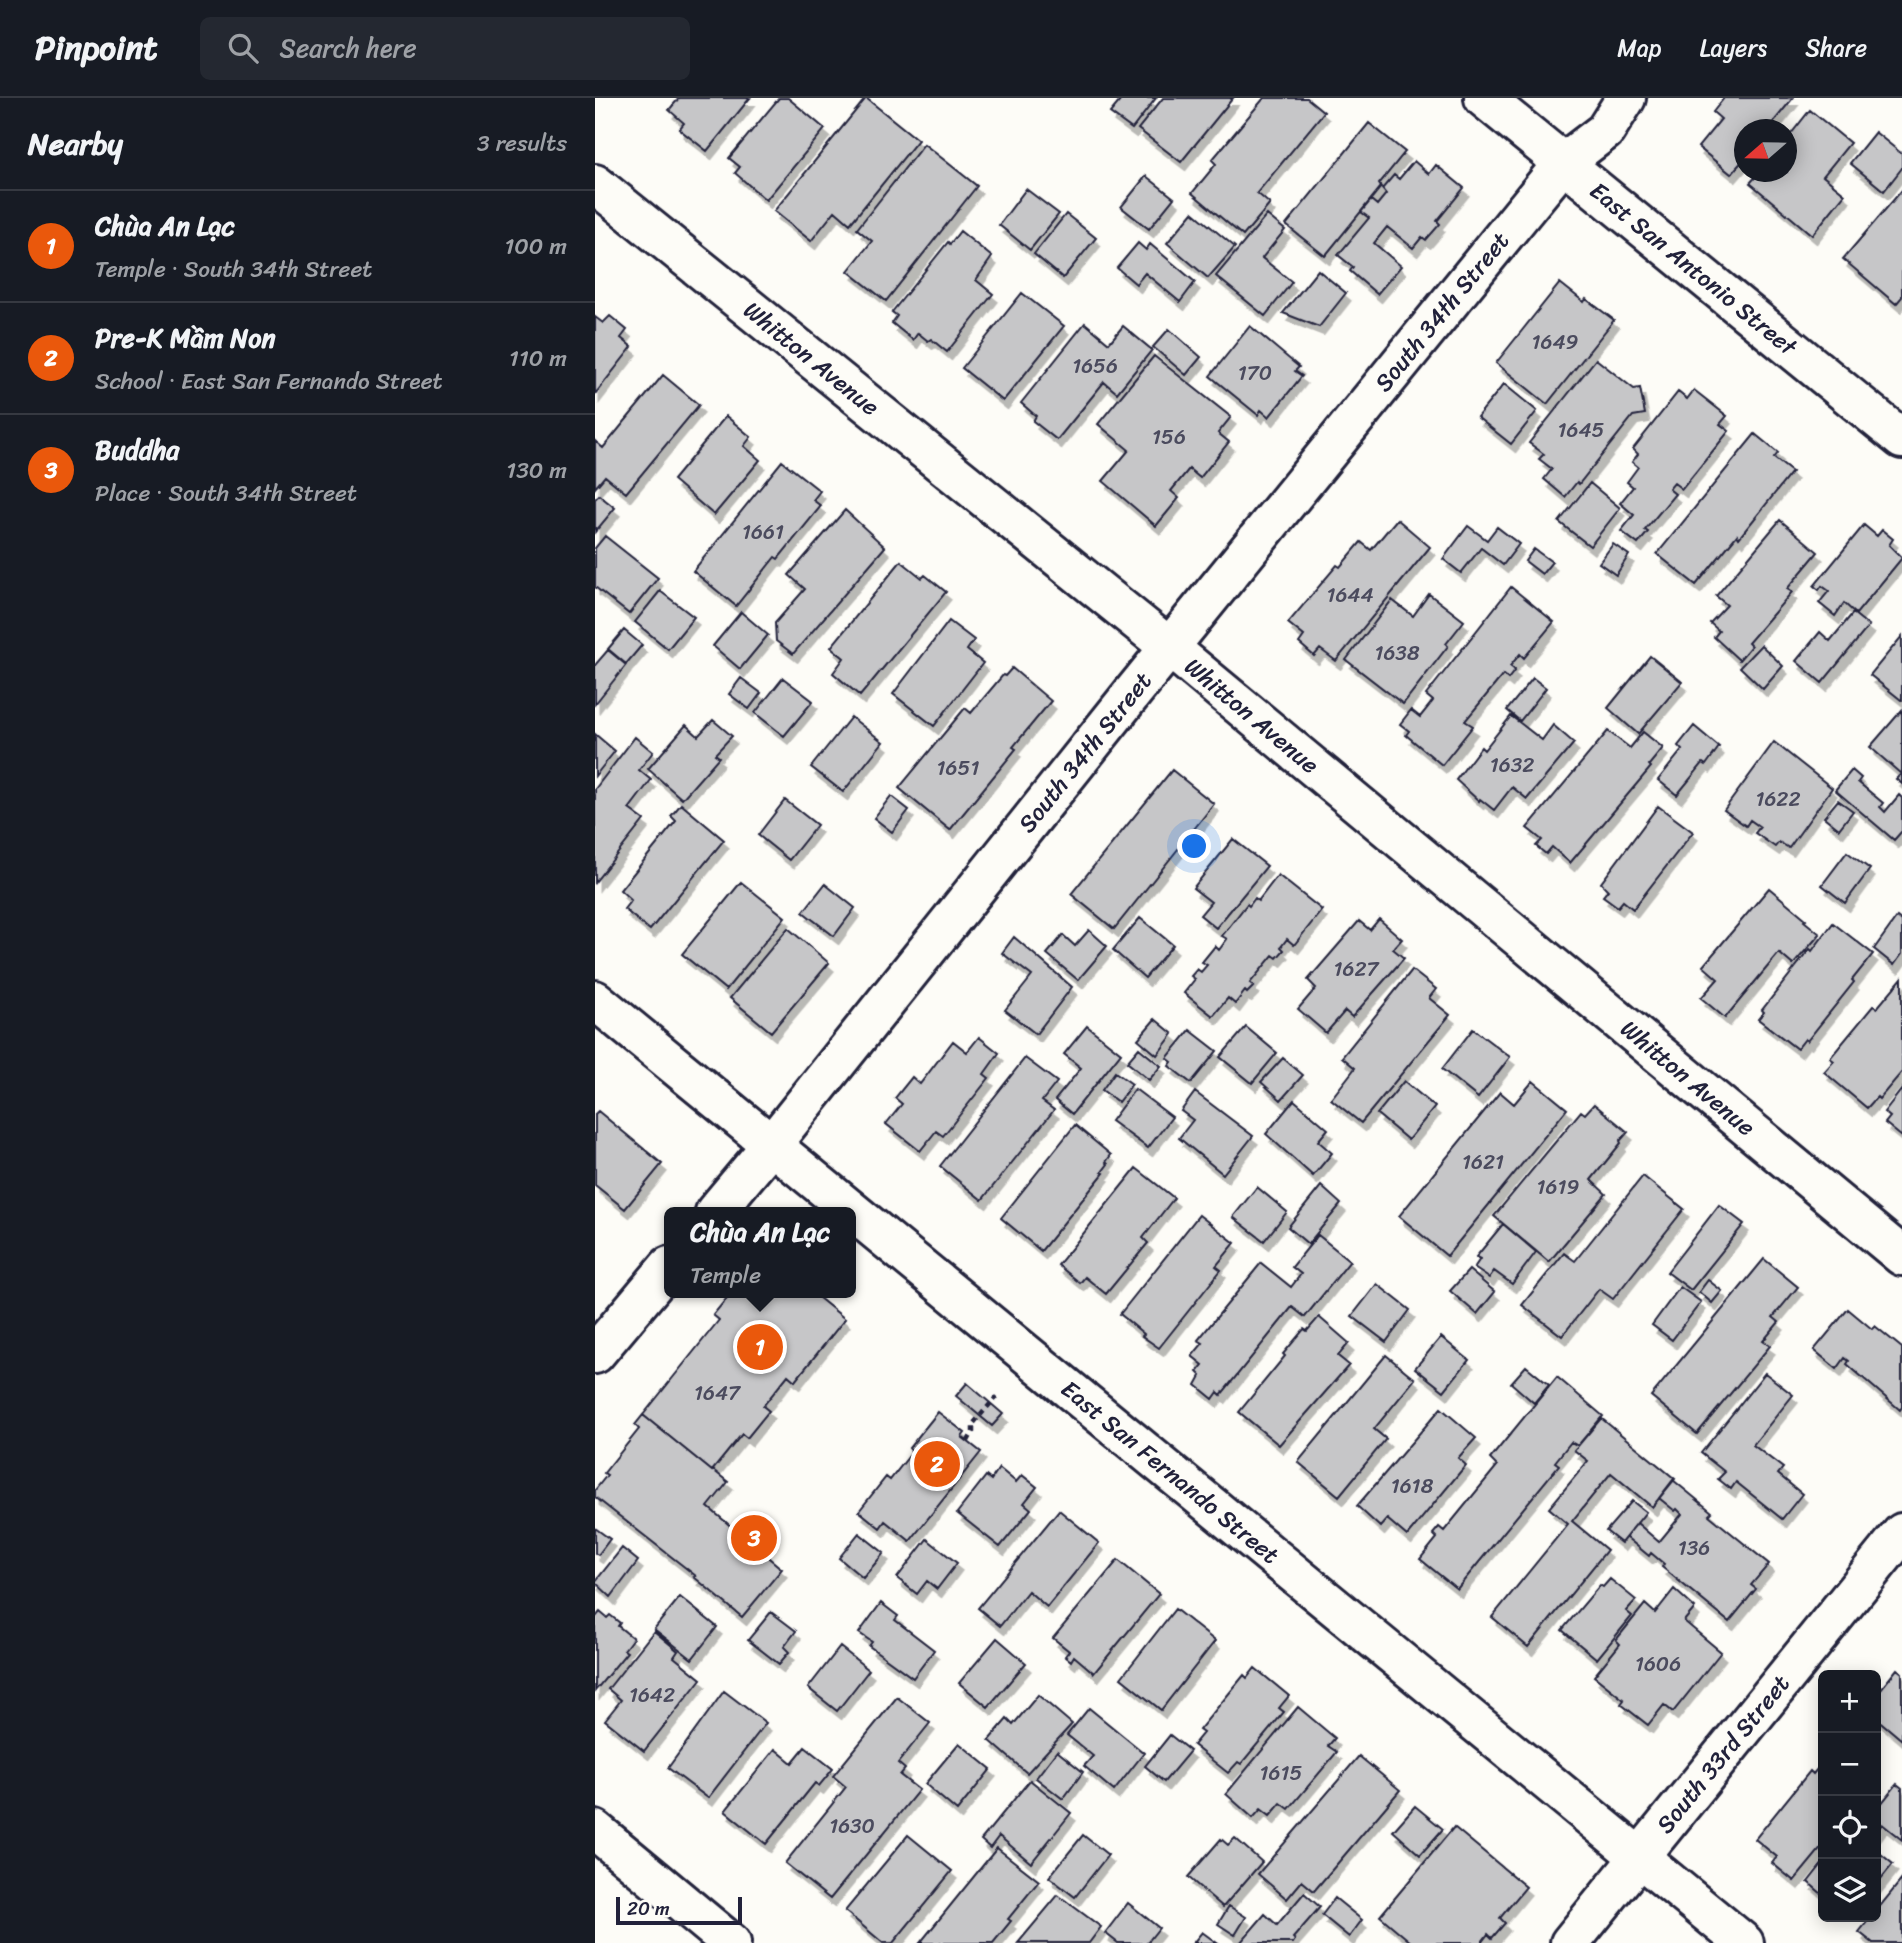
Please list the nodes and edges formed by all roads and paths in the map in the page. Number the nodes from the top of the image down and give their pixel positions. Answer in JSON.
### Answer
{"nodes":[{"id":1,"x":1484,"y":98,"type":"edge"},
{"id":2,"x":1626,"y":98,"type":"edge"},
{"id":3,"x":1563,"y":163,"type":"junction"},
{"id":4,"x":595,"y":184,"type":"edge"},
{"id":5,"x":1902,"y":438,"type":"edge"},
{"id":6,"x":1169,"y":647,"type":"junction"},
{"id":7,"x":595,"y":1000,"type":"edge"},
{"id":8,"x":772,"y":1144,"type":"junction"},
{"id":9,"x":719,"y":1207,"type":"edge"},
{"id":10,"x":848,"y":1207,"type":"edge"},
{"id":11,"x":856,"y":1213,"type":"edge"},
{"id":12,"x":1902,"y":1256,"type":"edge"},
{"id":13,"x":664,"y":1272,"type":"edge"},
{"id":14,"x":595,"y":1354,"type":"edge"},
{"id":15,"x":996,"y":1397,"type":"dead end"},
{"id":16,"x":968,"y":1441,"type":"dead end"},
{"id":17,"x":1902,"y":1533,"type":"edge"},
{"id":18,"x":595,"y":1830,"type":"edge"},
{"id":19,"x":1639,"y":1859,"type":"junction"},
{"id":20,"x":731,"y":1943,"type":"edge"},
{"id":21,"x":1570,"y":1943,"type":"edge"},
{"id":22,"x":1744,"y":1943,"type":"edge"}],
"edges":[{"from":1,"to":3,"type":"street","name":"East San Antonio Street"},
{"from":2,"to":3,"type":"street","name":"South 34th Street"},
{"from":3,"to":5,"type":"street","name":"East San Antonio Street"},
{"from":3,"to":6,"type":"street","name":"South 34th Street"},
{"from":4,"to":6,"type":"street","name":"Whitton Avenue"},
{"from":6,"to":8,"type":"street","name":"South 34th Street"},
{"from":6,"to":12,"type":"street","name":"Whitton Avenue"},
{"from":7,"to":8,"type":"street","name":"East San Fernando Street"},
{"from":8,"to":9,"type":"street","name":"South 34th Street"},
{"from":8,"to":10,"type":"street","name":"East San Fernando Street"},
{"from":11,"to":19,"type":"street","name":"East San Fernando Street"},
{"from":13,"to":14,"type":"street"},
{"from":15,"to":16,"type":"path"},
{"from":17,"to":19,"type":"street","name":"South 33rd Street"},
{"from":18,"to":20,"type":"street"},
{"from":19,"to":21,"type":"street","name":"South 33rd Street"},
{"from":19,"to":22,"type":"street","name":"East San Fernando Street"}]}
